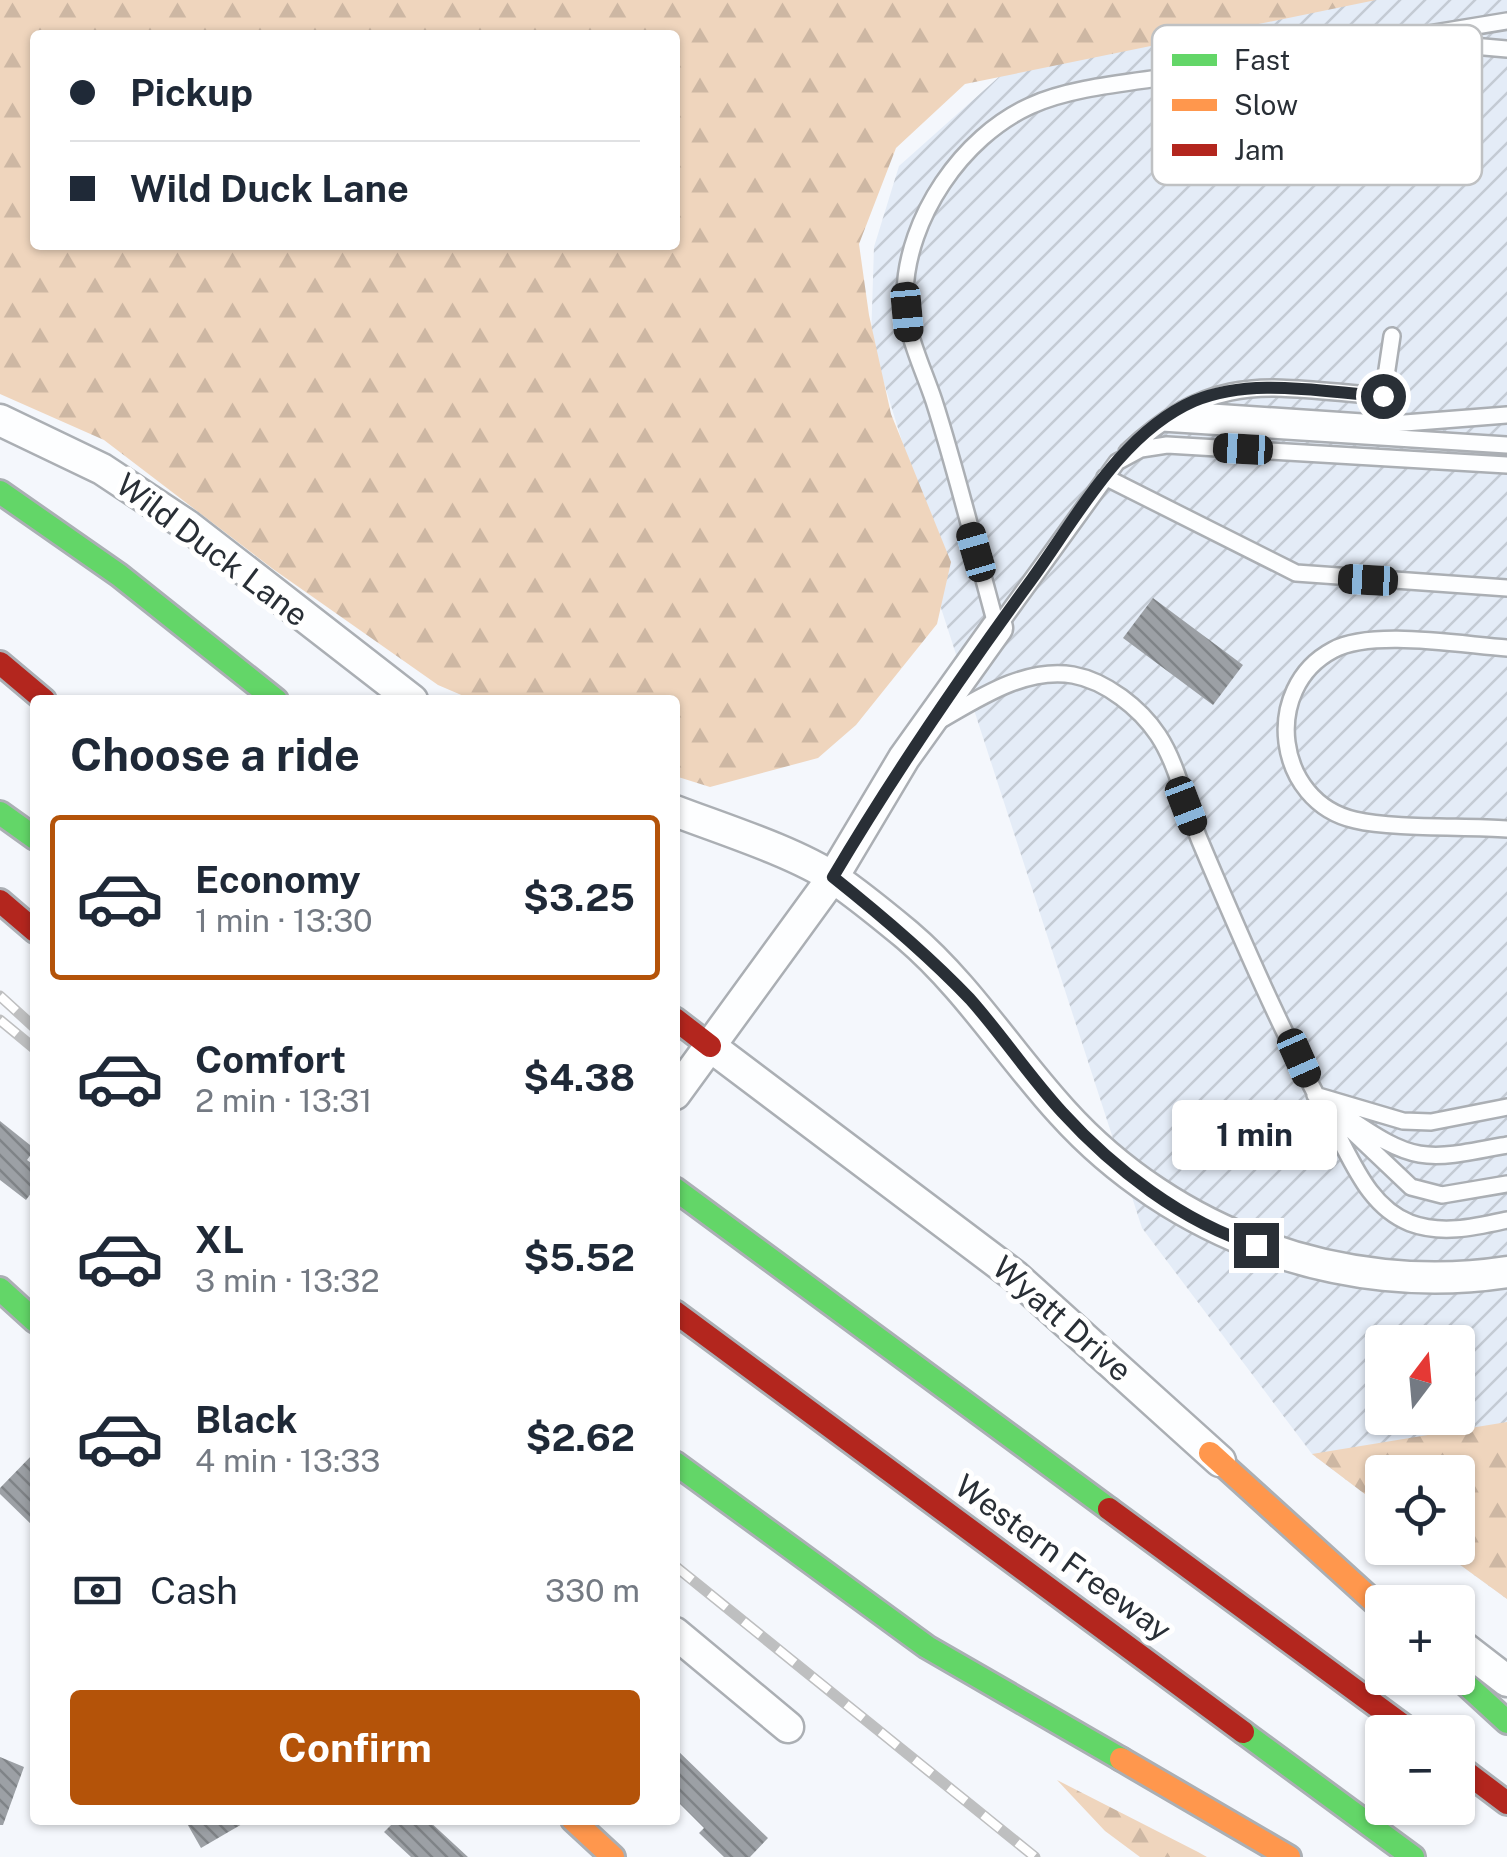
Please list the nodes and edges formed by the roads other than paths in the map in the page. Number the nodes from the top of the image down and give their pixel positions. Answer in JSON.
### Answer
{"nodes":[{"id":1,"x":1507,"y":21,"type":"edge"},
{"id":2,"x":1481,"y":25,"type":"edge"},
{"id":3,"x":1482,"y":47,"type":"edge"},
{"id":4,"x":1507,"y":49,"type":"edge"},
{"id":5,"x":1152,"y":80,"type":"edge"},
{"id":6,"x":1392,"y":336,"type":"dead end"},
{"id":7,"x":1181,"y":410,"type":"junction"},
{"id":8,"x":1507,"y":416,"type":"edge"},
{"id":9,"x":0,"y":420,"type":"edge"},
{"id":10,"x":1444,"y":420,"type":"junction"},
{"id":11,"x":1162,"y":422,"type":"junction"},
{"id":12,"x":1507,"y":424,"type":"edge"},
{"id":13,"x":1507,"y":445,"type":"edge"},
{"id":14,"x":1117,"y":462,"type":"junction"},
{"id":15,"x":1507,"y":465,"type":"edge"},
{"id":16,"x":1105,"y":477,"type":"junction"},
{"id":17,"x":0,"y":492,"type":"edge"},
{"id":18,"x":1507,"y":588,"type":"edge"},
{"id":19,"x":997,"y":628,"type":"junction"},
{"id":20,"x":1507,"y":648,"type":"edge"},
{"id":21,"x":0,"y":663,"type":"edge"},
{"id":22,"x":38,"y":695,"type":"edge"},
{"id":23,"x":270,"y":695,"type":"edge"},
{"id":24,"x":406,"y":695,"type":"edge"},
{"id":25,"x":923,"y":731,"type":"junction"},
{"id":26,"x":0,"y":812,"type":"edge"},
{"id":27,"x":680,"y":813,"type":"edge"},
{"id":28,"x":1507,"y":829,"type":"edge"},
{"id":29,"x":30,"y":834,"type":"edge"},
{"id":30,"x":833,"y":877,"type":"junction"},
{"id":31,"x":0,"y":901,"type":"edge"},
{"id":32,"x":30,"y":927,"type":"edge"},
{"id":33,"x":680,"y":1023,"type":"edge"},
{"id":34,"x":710,"y":1046,"type":"junction"},
{"id":35,"x":680,"y":1087,"type":"edge"},
{"id":36,"x":1315,"y":1095,"type":"junction"},
{"id":37,"x":1507,"y":1107,"type":"edge"},
{"id":38,"x":1507,"y":1145,"type":"edge"},
{"id":39,"x":1507,"y":1184,"type":"edge"},
{"id":40,"x":680,"y":1192,"type":"edge"},
{"id":41,"x":1507,"y":1220,"type":"edge"},
{"id":42,"x":1507,"y":1272,"type":"edge"},
{"id":43,"x":0,"y":1289,"type":"edge"},
{"id":44,"x":30,"y":1316,"type":"edge"},
{"id":45,"x":680,"y":1316,"type":"edge"},
{"id":46,"x":1210,"y":1453,"type":"junction"},
{"id":47,"x":680,"y":1467,"type":"edge"},
{"id":48,"x":1383,"y":1585,"type":"edge"},
{"id":49,"x":1365,"y":1594,"type":"edge"},
{"id":50,"x":680,"y":1636,"type":"edge"},
{"id":51,"x":1475,"y":1656,"type":"edge"},
{"id":52,"x":1507,"y":1681,"type":"edge"},
{"id":53,"x":1475,"y":1693,"type":"edge"},
{"id":54,"x":1389,"y":1715,"type":"edge"},
{"id":55,"x":1507,"y":1722,"type":"edge"},
{"id":56,"x":788,"y":1727,"type":"dead end"},
{"id":57,"x":1475,"y":1779,"type":"edge"},
{"id":58,"x":1507,"y":1803,"type":"edge"},
{"id":59,"x":578,"y":1825,"type":"edge"},
{"id":60,"x":613,"y":1857,"type":"edge"},
{"id":61,"x":1289,"y":1857,"type":"edge"},
{"id":62,"x":1414,"y":1857,"type":"edge"}],
"edges":[{"from":1,"to":2,"type":"lane"},
{"from":3,"to":4,"type":"lane"},
{"from":5,"to":19,"type":"lane"},
{"from":6,"to":7,"type":"lane"},
{"from":7,"to":10,"type":"lane"},
{"from":7,"to":11,"type":"lane"},
{"from":8,"to":10,"type":"lane"},
{"from":9,"to":24,"type":"street","name":"Wild Duck Lane"},
{"from":10,"to":12,"type":"lane"},
{"from":11,"to":13,"type":"lane"},
{"from":11,"to":14,"type":"lane"},
{"from":14,"to":15,"type":"lane"},
{"from":14,"to":16,"type":"lane"},
{"from":16,"to":18,"type":"lane"},
{"from":16,"to":19,"type":"lane"},
{"from":17,"to":23,"type":"main road"},
{"from":19,"to":25,"type":"street"},
{"from":20,"to":28,"type":"lane"},
{"from":21,"to":22,"type":"main road"},
{"from":25,"to":30,"type":"street"},
{"from":25,"to":36,"type":"lane"},
{"from":26,"to":29,"type":"main road"},
{"from":27,"to":30,"type":"street"},
{"from":30,"to":34,"type":"street"},
{"from":30,"to":42,"type":"street"},
{"from":31,"to":32,"type":"main road"},
{"from":33,"to":34,"type":"main road"},
{"from":34,"to":35,"type":"street"},
{"from":34,"to":46,"type":"street","name":"Wyatt Drive"},
{"from":36,"to":37,"type":"lane"},
{"from":36,"to":38,"type":"lane"},
{"from":36,"to":39,"type":"lane"},
{"from":36,"to":41,"type":"lane"},
{"from":40,"to":54,"type":"main road","name":"Western Freeway"},
{"from":43,"to":44,"type":"main road"},
{"from":45,"to":62,"type":"main road","name":"Western Freeway"},
{"from":46,"to":48,"type":"street","name":"Wyatt Drive"},
{"from":46,"to":49,"type":"main road"},
{"from":47,"to":61,"type":"main road"},
{"from":50,"to":56,"type":"street"},
{"from":51,"to":52,"type":"street"},
{"from":53,"to":55,"type":"main road"},
{"from":57,"to":58,"type":"main road"},
{"from":59,"to":60,"type":"main road"}]}
